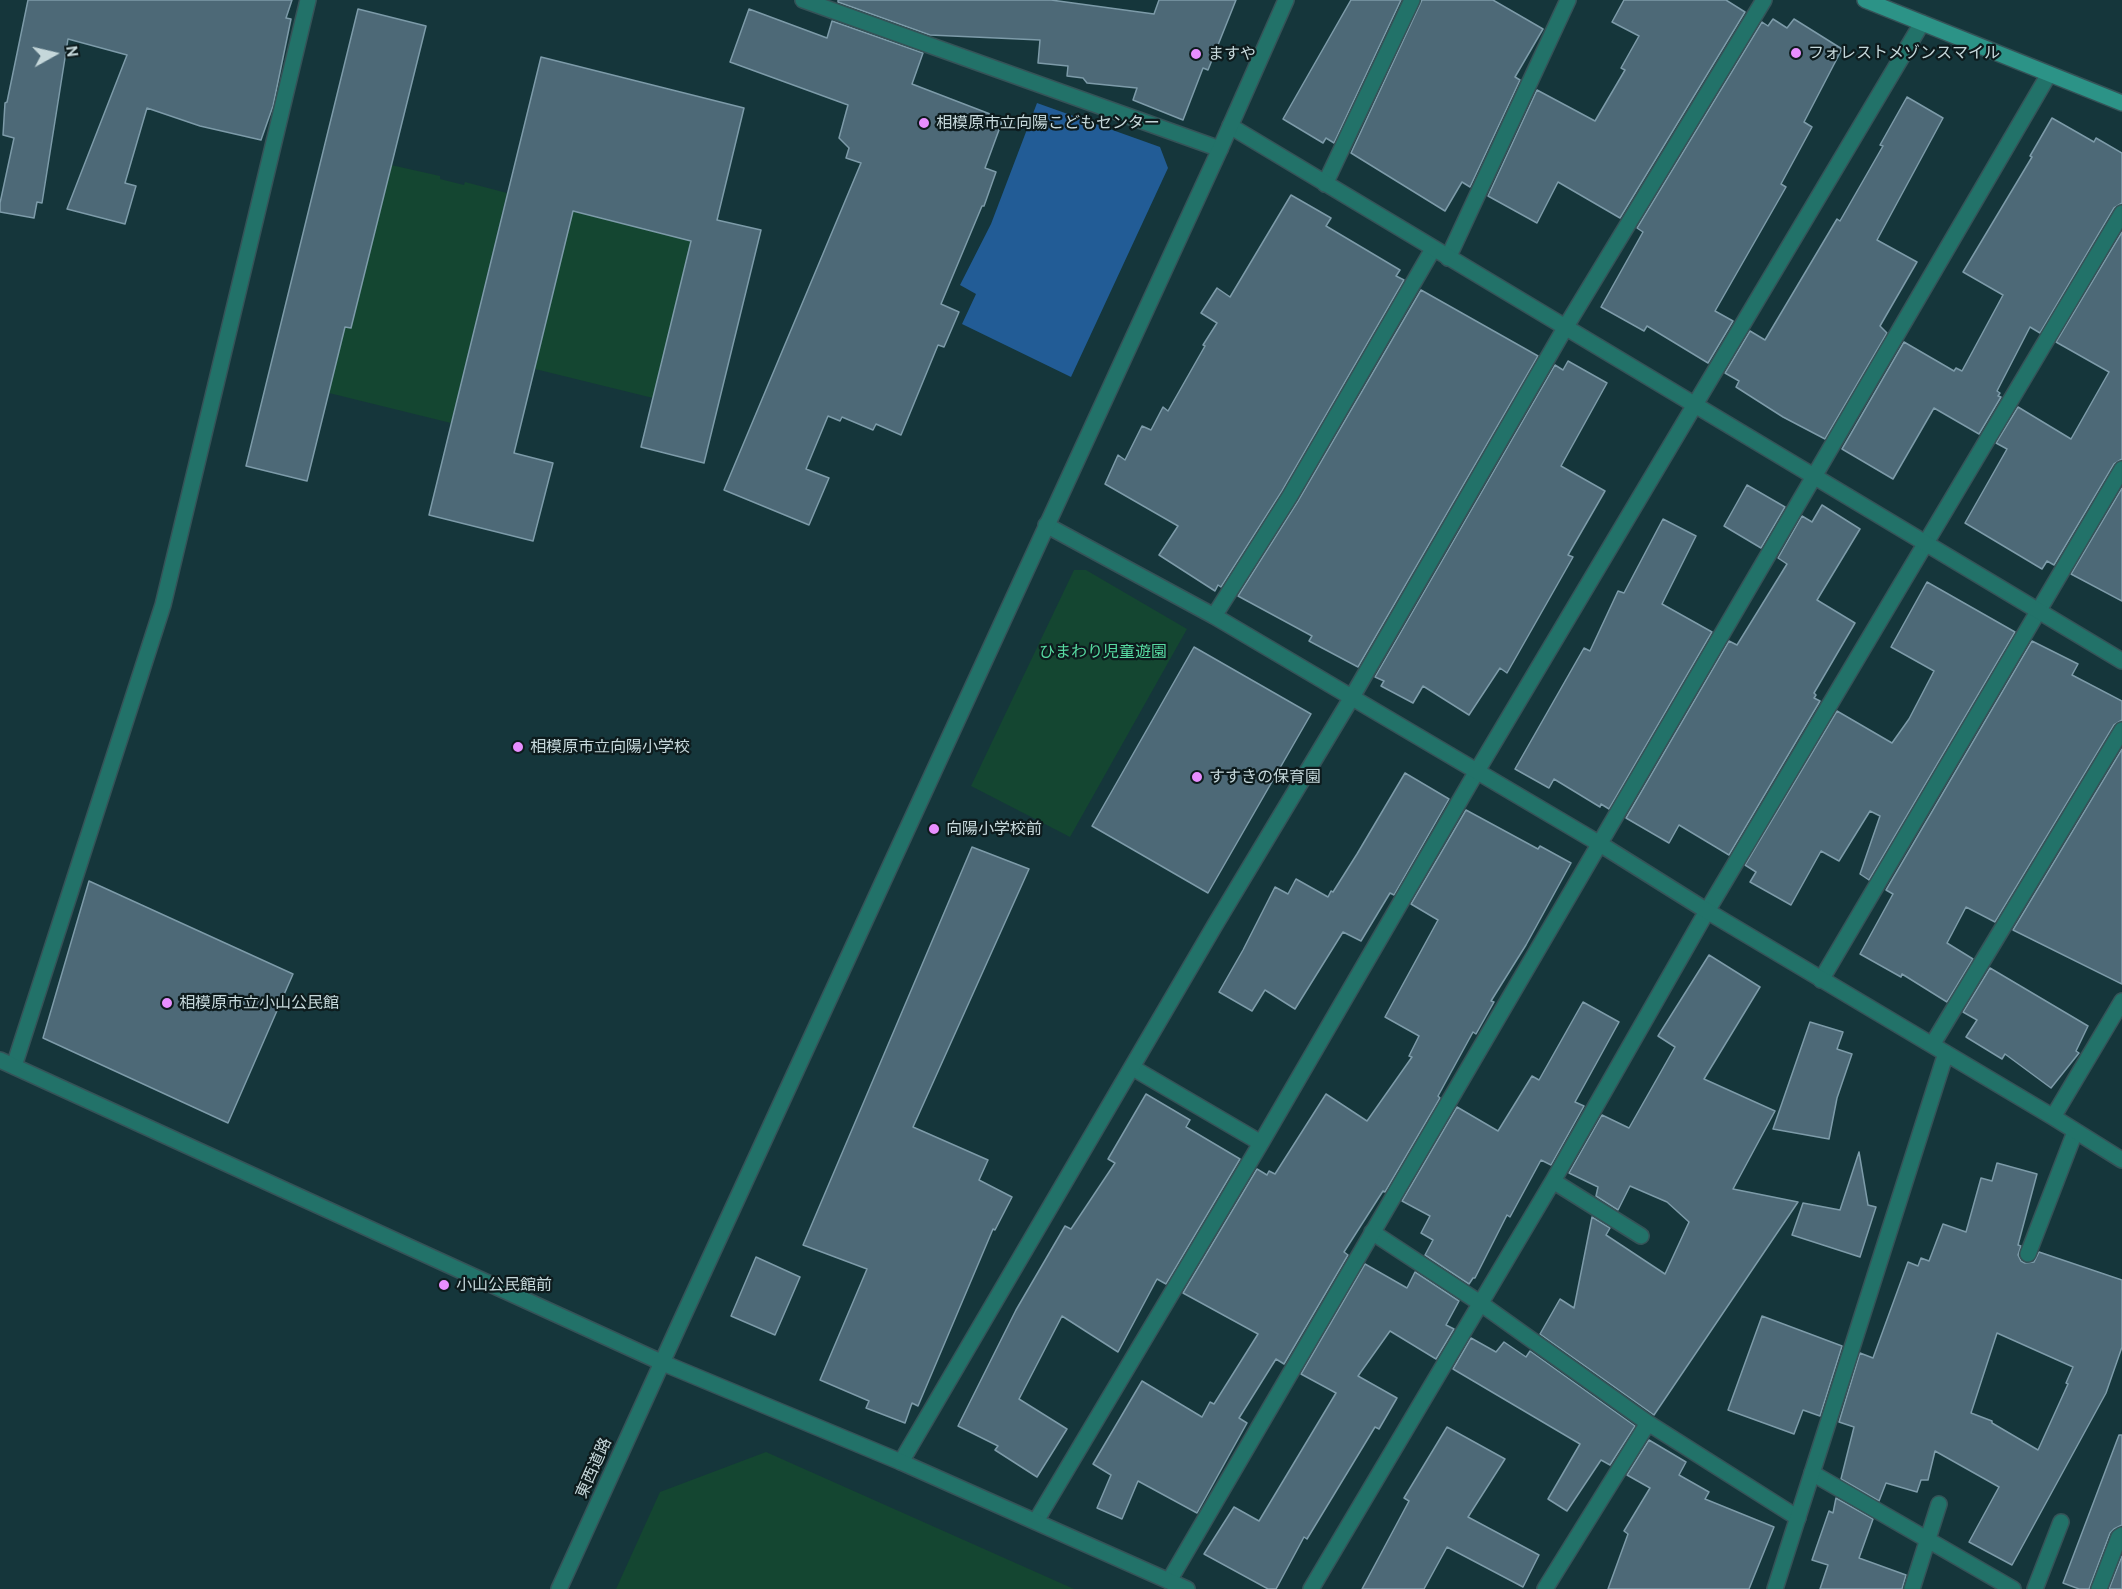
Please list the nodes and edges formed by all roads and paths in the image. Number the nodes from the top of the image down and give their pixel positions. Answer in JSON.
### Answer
{"nodes":[{"id":1,"x":308,"y":0,"type":"edge"},
{"id":2,"x":803,"y":0,"type":"edge"},
{"id":3,"x":1286,"y":0,"type":"edge"},
{"id":4,"x":1412,"y":0,"type":"edge"},
{"id":5,"x":1568,"y":0,"type":"edge"},
{"id":6,"x":1764,"y":0,"type":"edge"},
{"id":7,"x":1865,"y":0,"type":"edge"},
{"id":8,"x":1922,"y":23,"type":"junction"},
{"id":9,"x":2049,"y":74,"type":"junction"},
{"id":10,"x":2122,"y":103,"type":"edge"},
{"id":11,"x":1230,"y":126,"type":"junction"},
{"id":12,"x":1220,"y":149,"type":"junction"},
{"id":13,"x":1325,"y":184,"type":"junction"},
{"id":14,"x":2122,"y":213,"type":"edge"},
{"id":15,"x":1433,"y":249,"type":"junction"},
{"id":16,"x":1449,"y":258,"type":"junction"},
{"id":17,"x":1565,"y":327,"type":"junction"},
{"id":18,"x":1694,"y":405,"type":"junction"},
{"id":19,"x":2122,"y":469,"type":"edge"},
{"id":20,"x":1814,"y":477,"type":"junction"},
{"id":21,"x":1047,"y":525,"type":"junction"},
{"id":22,"x":1926,"y":544,"type":"junction"},
{"id":23,"x":2039,"y":610,"type":"junction"},
{"id":24,"x":1214,"y":615,"type":"junction"},
{"id":25,"x":2122,"y":660,"type":"edge"},
{"id":26,"x":1352,"y":697,"type":"junction"},
{"id":27,"x":2122,"y":730,"type":"edge"},
{"id":28,"x":1477,"y":771,"type":"junction"},
{"id":29,"x":1600,"y":844,"type":"junction"},
{"id":30,"x":1707,"y":911,"type":"junction"},
{"id":31,"x":1821,"y":980,"type":"junction"},
{"id":32,"x":2122,"y":1001,"type":"edge"},
{"id":33,"x":1932,"y":1045,"type":"junction"},
{"id":34,"x":1946,"y":1053,"type":"junction"},
{"id":35,"x":7,"y":1063,"type":"edge"},
{"id":36,"x":1132,"y":1068,"type":"junction"},
{"id":37,"x":2053,"y":1117,"type":"junction"},
{"id":38,"x":2075,"y":1132,"type":"junction"},
{"id":39,"x":1261,"y":1143,"type":"junction"},
{"id":40,"x":2122,"y":1160,"type":"edge"},
{"id":41,"x":1553,"y":1181,"type":"junction"},
{"id":42,"x":1372,"y":1232,"type":"junction"},
{"id":43,"x":1641,"y":1236,"type":"dead end"},
{"id":44,"x":2028,"y":1254,"type":"dead end"},
{"id":45,"x":1480,"y":1303,"type":"junction"},
{"id":46,"x":663,"y":1363,"type":"junction"},
{"id":47,"x":1647,"y":1423,"type":"junction"},
{"id":48,"x":901,"y":1462,"type":"junction"},
{"id":49,"x":1812,"y":1473,"type":"junction"},
{"id":50,"x":1939,"y":1504,"type":"dead end"},
{"id":51,"x":1798,"y":1518,"type":"junction"},
{"id":52,"x":1036,"y":1521,"type":"junction"},
{"id":53,"x":2061,"y":1522,"type":"dead end"},
{"id":54,"x":2122,"y":1535,"type":"edge"},
{"id":55,"x":1928,"y":1540,"type":"junction"},
{"id":56,"x":1169,"y":1581,"type":"junction"},
{"id":57,"x":559,"y":1589,"type":"edge"},
{"id":58,"x":1187,"y":1589,"type":"edge"},
{"id":59,"x":1311,"y":1589,"type":"edge"},
{"id":60,"x":1545,"y":1589,"type":"edge"},
{"id":61,"x":1775,"y":1589,"type":"edge"},
{"id":62,"x":1912,"y":1589,"type":"edge"},
{"id":63,"x":2013,"y":1589,"type":"edge"},
{"id":64,"x":2035,"y":1589,"type":"edge"},
{"id":65,"x":2099,"y":1589,"type":"edge"}],
"edges":[{"from":1,"to":35,"type":"street"},
{"from":2,"to":12,"type":"street"},
{"from":3,"to":11,"type":"street","name":"東西道路"},
{"from":4,"to":13,"type":"street"},
{"from":5,"to":16,"type":"street"},
{"from":6,"to":17,"type":"street"},
{"from":7,"to":8,"type":"main road"},
{"from":8,"to":9,"type":"main road"},
{"from":8,"to":18,"type":"street"},
{"from":9,"to":10,"type":"main road"},
{"from":9,"to":20,"type":"street"},
{"from":11,"to":12,"type":"street","name":"東西道路"},
{"from":11,"to":13,"type":"street"},
{"from":12,"to":21,"type":"street","name":"東西道路"},
{"from":13,"to":15,"type":"street"},
{"from":14,"to":22,"type":"street"},
{"from":15,"to":16,"type":"street"},
{"from":15,"to":24,"type":"street"},
{"from":16,"to":17,"type":"street"},
{"from":17,"to":18,"type":"street"},
{"from":17,"to":26,"type":"street"},
{"from":18,"to":20,"type":"street"},
{"from":18,"to":28,"type":"street"},
{"from":19,"to":23,"type":"street"},
{"from":20,"to":22,"type":"street"},
{"from":20,"to":29,"type":"street"},
{"from":21,"to":24,"type":"street"},
{"from":21,"to":46,"type":"street","name":"東西道路"},
{"from":22,"to":23,"type":"street"},
{"from":22,"to":30,"type":"street"},
{"from":23,"to":25,"type":"street"},
{"from":23,"to":31,"type":"street"},
{"from":24,"to":26,"type":"street"},
{"from":26,"to":28,"type":"street"},
{"from":26,"to":36,"type":"street"},
{"from":27,"to":33,"type":"street"},
{"from":28,"to":29,"type":"street"},
{"from":28,"to":39,"type":"street"},
{"from":29,"to":30,"type":"street"},
{"from":29,"to":42,"type":"street"},
{"from":30,"to":31,"type":"street"},
{"from":30,"to":41,"type":"street"},
{"from":31,"to":33,"type":"street"},
{"from":32,"to":37,"type":"street"},
{"from":33,"to":34,"type":"street"},
{"from":34,"to":37,"type":"street"},
{"from":34,"to":49,"type":"street"},
{"from":35,"to":46,"type":"street"},
{"from":36,"to":39,"type":"street"},
{"from":36,"to":48,"type":"street"},
{"from":37,"to":38,"type":"street"},
{"from":38,"to":40,"type":"street"},
{"from":38,"to":44,"type":"street"},
{"from":39,"to":52,"type":"street"},
{"from":41,"to":43,"type":"street"},
{"from":41,"to":45,"type":"street"},
{"from":42,"to":45,"type":"street"},
{"from":42,"to":56,"type":"street"},
{"from":45,"to":47,"type":"street"},
{"from":45,"to":59,"type":"street"},
{"from":46,"to":48,"type":"street"},
{"from":46,"to":57,"type":"street","name":"東西道路"},
{"from":47,"to":51,"type":"street"},
{"from":47,"to":60,"type":"street"},
{"from":48,"to":52,"type":"street"},
{"from":49,"to":51,"type":"street"},
{"from":49,"to":55,"type":"street"},
{"from":50,"to":55,"type":"street"},
{"from":51,"to":61,"type":"street"},
{"from":52,"to":56,"type":"street"},
{"from":53,"to":64,"type":"street"},
{"from":54,"to":65,"type":"street"},
{"from":55,"to":62,"type":"street"},
{"from":55,"to":63,"type":"street"},
{"from":56,"to":58,"type":"street"}]}
